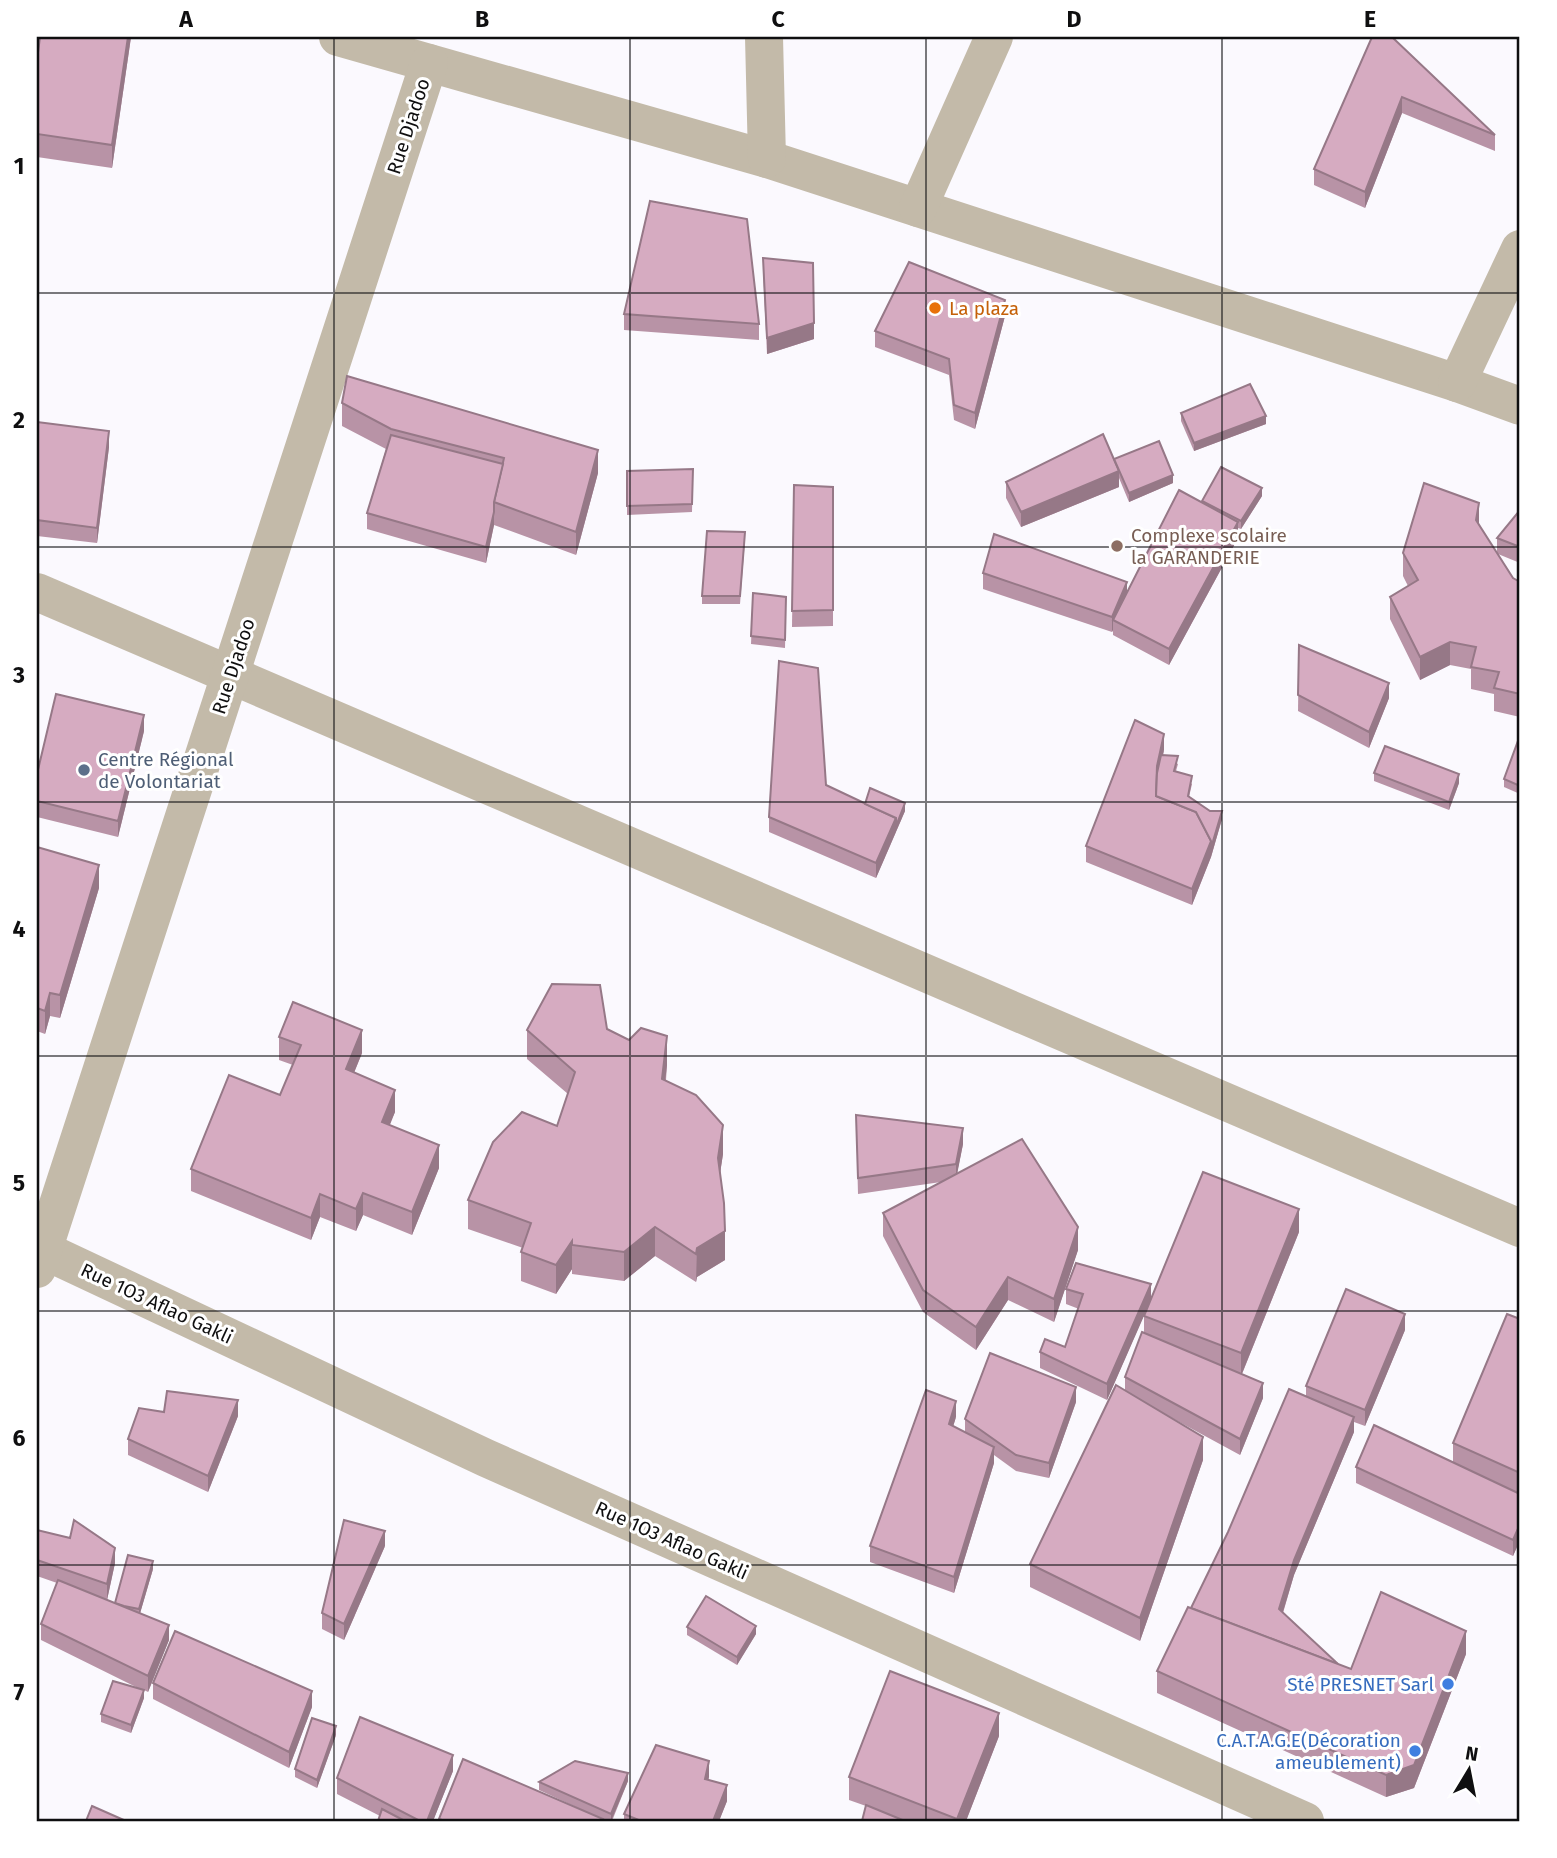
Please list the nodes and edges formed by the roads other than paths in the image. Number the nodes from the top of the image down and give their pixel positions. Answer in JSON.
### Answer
{"nodes":[{"id":1,"x":338,"y":37,"type":"edge"},
{"id":2,"x":764,"y":37,"type":"edge"},
{"id":3,"x":994,"y":37,"type":"edge"},
{"id":4,"x":429,"y":63,"type":"junction"},
{"id":5,"x":767,"y":159,"type":"junction"},
{"id":6,"x":918,"y":208,"type":"junction"},
{"id":7,"x":1520,"y":249,"type":"edge"},
{"id":8,"x":1457,"y":383,"type":"junction"},
{"id":9,"x":1520,"y":406,"type":"edge"},
{"id":10,"x":37,"y":592,"type":"edge"},
{"id":11,"x":230,"y":675,"type":"junction"},
{"id":12,"x":1520,"y":1228,"type":"edge"},
{"id":13,"x":40,"y":1259,"type":"edge"},
{"id":14,"x":1305,"y":1821,"type":"edge"}],
"edges":[{"from":1,"to":4,"type":"street"},
{"from":2,"to":5,"type":"street"},
{"from":3,"to":6,"type":"street"},
{"from":4,"to":5,"type":"street"},
{"from":4,"to":11,"type":"street","name":"Rue Djadoo"},
{"from":5,"to":6,"type":"street"},
{"from":6,"to":8,"type":"street"},
{"from":7,"to":8,"type":"street"},
{"from":8,"to":9,"type":"street"},
{"from":10,"to":11,"type":"street"},
{"from":11,"to":12,"type":"street"},
{"from":11,"to":13,"type":"street","name":"Rue Djadoo"},
{"from":13,"to":14,"type":"street","name":"Rue 1O3 Aflao Gakli"}]}
